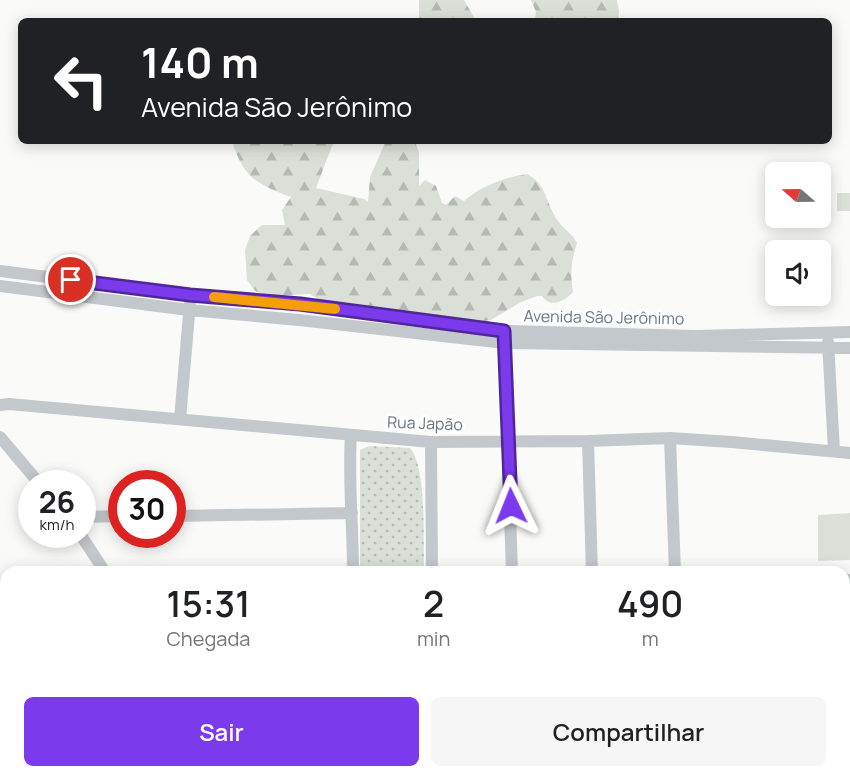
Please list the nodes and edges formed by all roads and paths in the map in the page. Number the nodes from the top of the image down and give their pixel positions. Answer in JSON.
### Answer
{"nodes":[{"id":1,"x":0,"y":271,"type":"edge"},
{"id":2,"x":0,"y":286,"type":"edge"},
{"id":3,"x":190,"y":295,"type":"junction"},
{"id":4,"x":321,"y":307,"type":"junction"},
{"id":5,"x":189,"y":310,"type":"junction"},
{"id":6,"x":320,"y":322,"type":"junction"},
{"id":7,"x":850,"y":332,"type":"edge"},
{"id":8,"x":828,"y":333,"type":"junction"},
{"id":9,"x":505,"y":337,"type":"junction"},
{"id":10,"x":828,"y":348,"type":"junction"},
{"id":11,"x":850,"y":348,"type":"edge"},
{"id":12,"x":0,"y":405,"type":"edge"},
{"id":13,"x":180,"y":419,"type":"junction"},
{"id":14,"x":351,"y":435,"type":"junction"},
{"id":15,"x":0,"y":437,"type":"edge"},
{"id":16,"x":670,"y":438,"type":"junction"},
{"id":17,"x":509,"y":441,"type":"junction"},
{"id":18,"x":588,"y":441,"type":"junction"},
{"id":19,"x":431,"y":442,"type":"junction"},
{"id":20,"x":834,"y":451,"type":"junction"},
{"id":21,"x":850,"y":453,"type":"edge"},
{"id":22,"x":28,"y":470,"type":"edge"},
{"id":23,"x":352,"y":513,"type":"junction"},
{"id":24,"x":186,"y":516,"type":"edge"},
{"id":25,"x":89,"y":548,"type":"edge"},
{"id":26,"x":101,"y":566,"type":"edge"},
{"id":27,"x":353,"y":566,"type":"edge"},
{"id":28,"x":432,"y":566,"type":"edge"},
{"id":29,"x":512,"y":566,"type":"edge"},
{"id":30,"x":592,"y":566,"type":"edge"},
{"id":31,"x":675,"y":566,"type":"edge"}],
"edges":[{"from":1,"to":3,"type":"street","name":"Avenida São Jerônimo"},
{"from":2,"to":5,"type":"street","name":"Avenida São Jerônimo"},
{"from":3,"to":4,"type":"street","name":"Avenida São Jerônimo"},
{"from":3,"to":5,"type":"street"},
{"from":4,"to":6,"type":"street"},
{"from":4,"to":9,"type":"street","name":"Avenida São Jerônimo"},
{"from":5,"to":6,"type":"street","name":"Avenida São Jerônimo"},
{"from":5,"to":13,"type":"street"},
{"from":6,"to":9,"type":"street","name":"Avenida São Jerônimo"},
{"from":7,"to":8,"type":"street","name":"Avenida São Jerônimo"},
{"from":8,"to":9,"type":"street","name":"Avenida São Jerônimo"},
{"from":8,"to":10,"type":"street"},
{"from":9,"to":10,"type":"street","name":"Avenida São Jerônimo"},
{"from":9,"to":17,"type":"street"},
{"from":10,"to":11,"type":"street","name":"Avenida São Jerônimo"},
{"from":10,"to":20,"type":"street"},
{"from":12,"to":13,"type":"street","name":"Rua Japão"},
{"from":13,"to":14,"type":"street","name":"Rua Japão"},
{"from":14,"to":19,"type":"street","name":"Rua Japão"},
{"from":14,"to":23,"type":"street"},
{"from":15,"to":22,"type":"street"},
{"from":16,"to":18,"type":"street","name":"Rua Japão"},
{"from":16,"to":20,"type":"street","name":"Rua Japão"},
{"from":16,"to":31,"type":"street"},
{"from":17,"to":18,"type":"street","name":"Rua Japão"},
{"from":17,"to":19,"type":"street","name":"Rua Japão"},
{"from":17,"to":29,"type":"street"},
{"from":18,"to":30,"type":"street"},
{"from":19,"to":28,"type":"street"},
{"from":20,"to":21,"type":"street","name":"Rua Japão"},
{"from":23,"to":24,"type":"street"},
{"from":23,"to":27,"type":"street"},
{"from":25,"to":26,"type":"street"}]}
